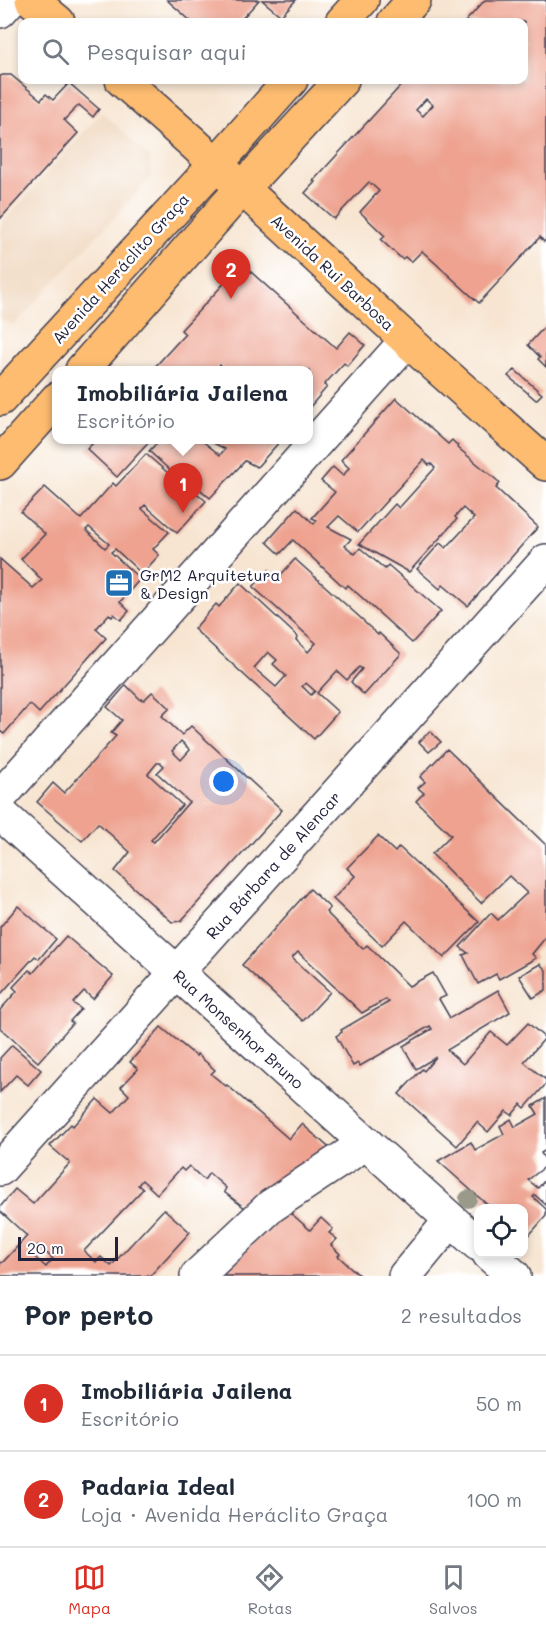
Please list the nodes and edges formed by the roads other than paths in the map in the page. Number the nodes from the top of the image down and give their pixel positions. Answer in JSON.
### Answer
{"nodes":[{"id":1,"x":10,"y":0,"type":"edge"},
{"id":2,"x":32,"y":0,"type":"edge"},
{"id":3,"x":362,"y":0,"type":"edge"},
{"id":4,"x":414,"y":0,"type":"edge"},
{"id":5,"x":0,"y":11,"type":"edge"},
{"id":6,"x":53,"y":18,"type":"edge"},
{"id":7,"x":346,"y":18,"type":"edge"},
{"id":8,"x":398,"y":18,"type":"edge"},
{"id":9,"x":126,"y":84,"type":"edge"},
{"id":10,"x":287,"y":84,"type":"edge"},
{"id":11,"x":338,"y":84,"type":"edge"},
{"id":12,"x":216,"y":164,"type":"junction"},
{"id":13,"x":243,"y":189,"type":"junction"},
{"id":14,"x":407,"y":340,"type":"junction"},
{"id":15,"x":86,"y":366,"type":"edge"},
{"id":16,"x":0,"y":399,"type":"edge"},
{"id":17,"x":52,"y":405,"type":"edge"},
{"id":18,"x":0,"y":463,"type":"edge"},
{"id":19,"x":546,"y":464,"type":"edge"},
{"id":20,"x":546,"y":561,"type":"edge"},
{"id":21,"x":0,"y":797,"type":"edge"},
{"id":22,"x":0,"y":813,"type":"edge"},
{"id":23,"x":177,"y":973,"type":"junction"},
{"id":24,"x":366,"y":1143,"type":"junction"},
{"id":25,"x":0,"y":1169,"type":"edge"},
{"id":26,"x":452,"y":1220,"type":"junction"},
{"id":27,"x":474,"y":1240,"type":"edge"},
{"id":28,"x":494,"y":1258,"type":"edge"},
{"id":29,"x":197,"y":1276,"type":"edge"},
{"id":30,"x":405,"y":1276,"type":"edge"},
{"id":31,"x":514,"y":1276,"type":"edge"}],
"edges":[{"from":1,"to":5,"type":"street"},
{"from":2,"to":6,"type":"main road"},
{"from":3,"to":7,"type":"main road"},
{"from":4,"to":8,"type":"main road"},
{"from":9,"to":12,"type":"main road","name":"Avenida Rui Barbosa"},
{"from":10,"to":12,"type":"main road","name":"Avenida Heráclito Graça"},
{"from":11,"to":13,"type":"main road"},
{"from":12,"to":13,"type":"main road","name":"Avenida Rui Barbosa"},
{"from":12,"to":16,"type":"main road","name":"Avenida Heráclito Graça"},
{"from":13,"to":14,"type":"main road","name":"Avenida Rui Barbosa"},
{"from":13,"to":15,"type":"main road"},
{"from":14,"to":19,"type":"main road","name":"Avenida Rui Barbosa"},
{"from":14,"to":21,"type":"street"},
{"from":17,"to":18,"type":"main road"},
{"from":20,"to":23,"type":"street","name":"Rua Bárbara de Alencar"},
{"from":22,"to":23,"type":"street","name":"Rua Monsenhor Bruno"},
{"from":23,"to":24,"type":"street","name":"Rua Monsenhor Bruno"},
{"from":23,"to":25,"type":"street","name":"Rua Bárbara de Alencar"},
{"from":24,"to":26,"type":"street","name":"Rua Monsenhor Bruno"},
{"from":24,"to":29,"type":"street"},
{"from":26,"to":27,"type":"street","name":"Rua Monsenhor Bruno"},
{"from":26,"to":30,"type":"street"},
{"from":28,"to":31,"type":"street"}]}
